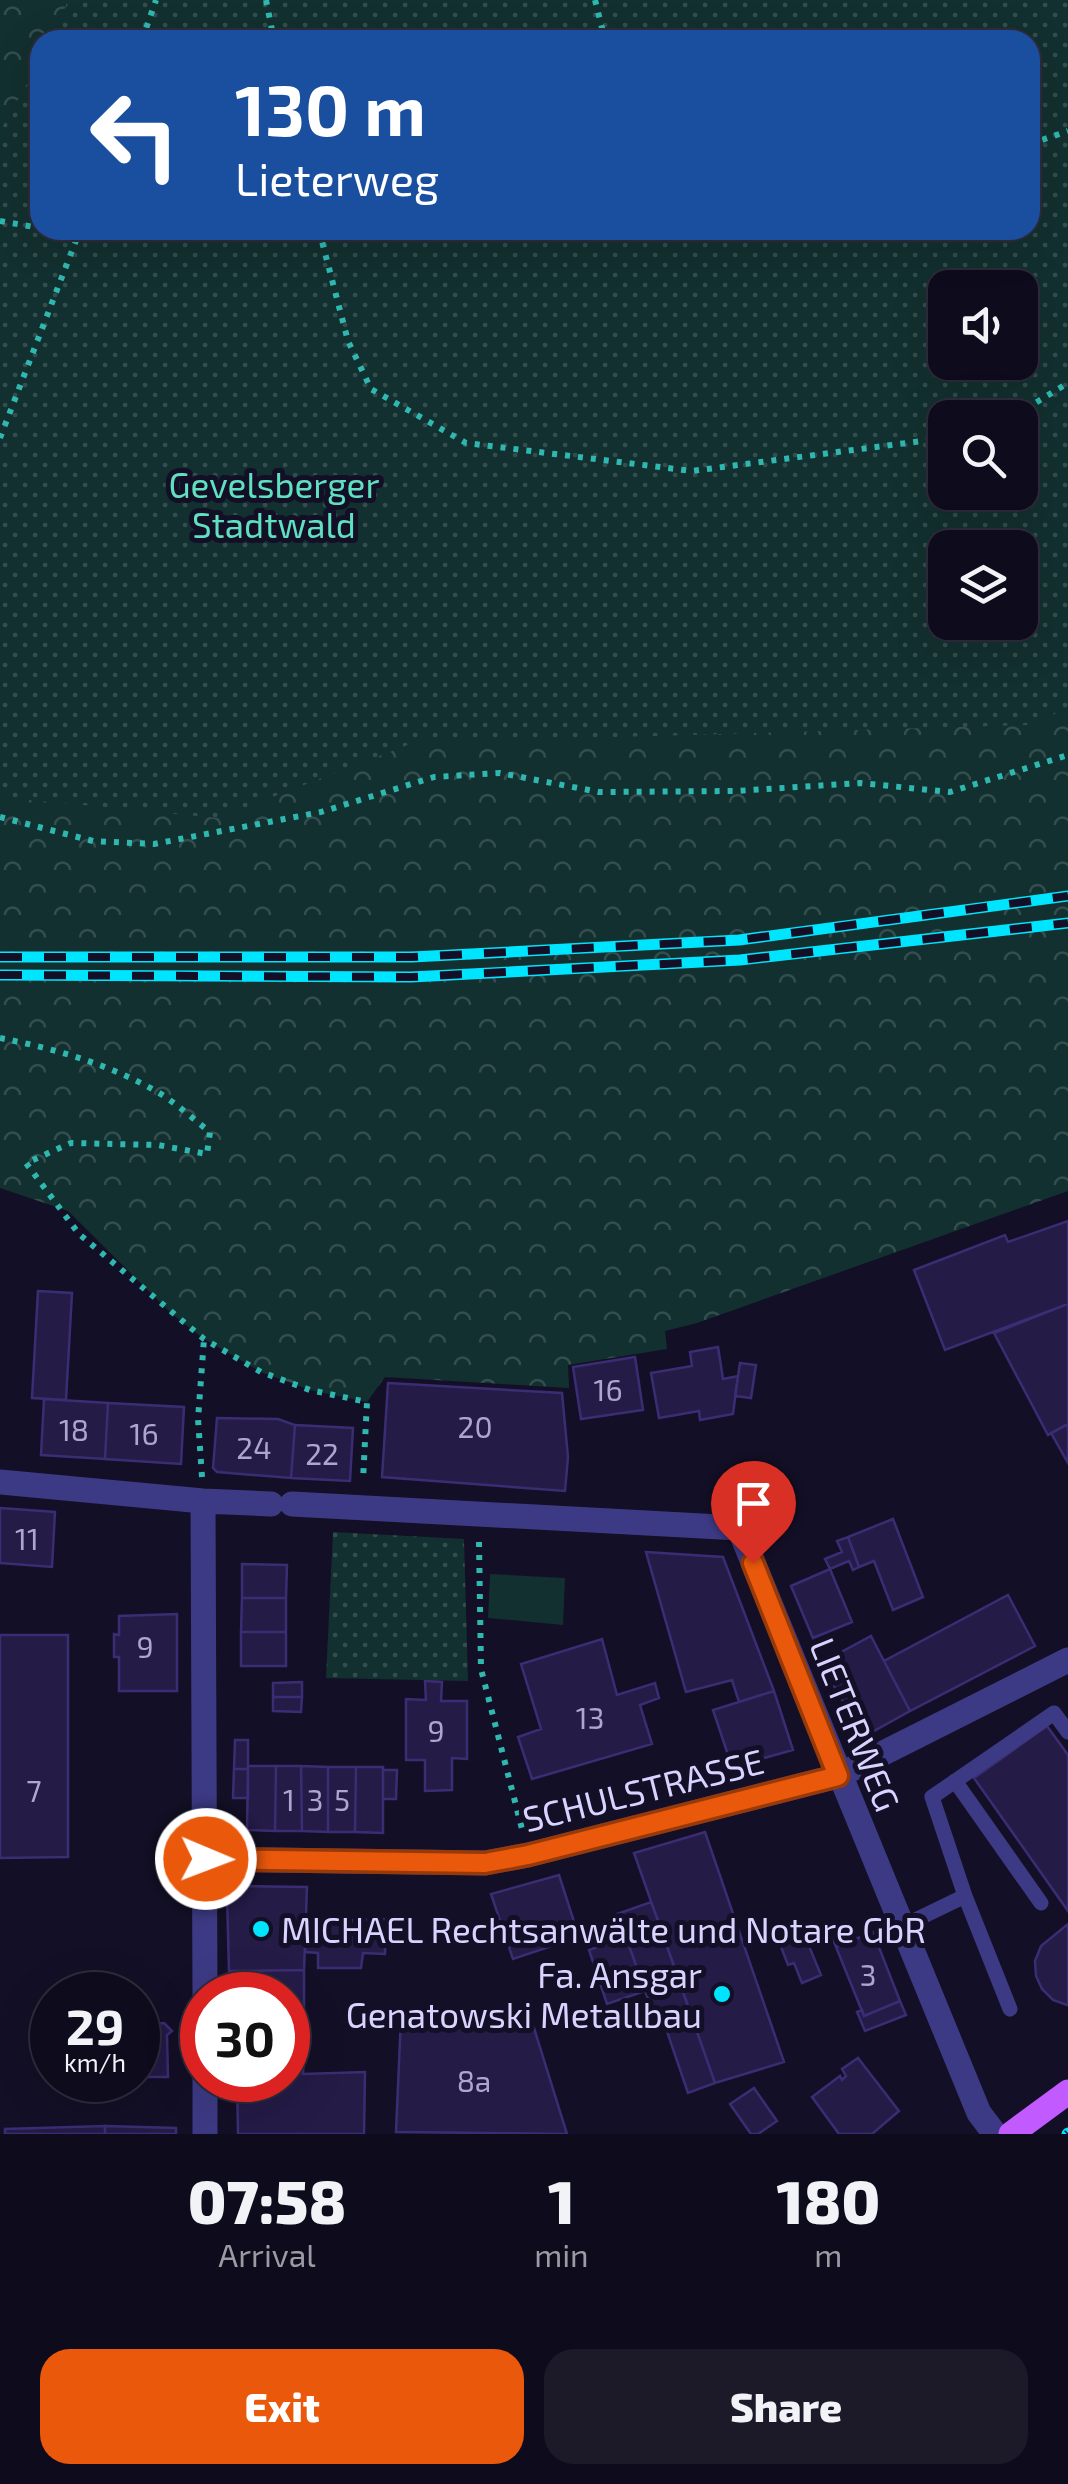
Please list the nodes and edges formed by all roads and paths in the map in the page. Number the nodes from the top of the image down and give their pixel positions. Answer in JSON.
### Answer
{"nodes":[{"id":1,"x":156,"y":0,"type":"edge"},
{"id":2,"x":266,"y":0,"type":"edge"},
{"id":3,"x":595,"y":0,"type":"edge"},
{"id":4,"x":146,"y":30,"type":"edge"},
{"id":5,"x":272,"y":30,"type":"edge"},
{"id":6,"x":602,"y":30,"type":"edge"},
{"id":7,"x":1068,"y":131,"type":"edge"},
{"id":8,"x":1040,"y":141,"type":"edge"},
{"id":9,"x":0,"y":221,"type":"edge"},
{"id":10,"x":30,"y":226,"type":"edge"},
{"id":11,"x":76,"y":240,"type":"edge"},
{"id":12,"x":322,"y":240,"type":"edge"},
{"id":13,"x":1068,"y":383,"type":"edge"},
{"id":14,"x":1038,"y":401,"type":"edge"},
{"id":15,"x":0,"y":438,"type":"edge"},
{"id":16,"x":928,"y":440,"type":"edge"},
{"id":17,"x":1068,"y":755,"type":"edge"},
{"id":18,"x":0,"y":817,"type":"edge"},
{"id":19,"x":0,"y":1038,"type":"edge"},
{"id":20,"x":204,"y":1339,"type":"junction"},
{"id":21,"x":0,"y":1482,"type":"edge"},
{"id":22,"x":204,"y":1502,"type":"junction"},
{"id":23,"x":362,"y":1506,"type":"junction"},
{"id":24,"x":479,"y":1513,"type":"junction"},
{"id":25,"x":1068,"y":1660,"type":"edge"},
{"id":26,"x":1068,"y":1732,"type":"edge"},
{"id":27,"x":838,"y":1776,"type":"junction"},
{"id":28,"x":956,"y":1782,"type":"junction"},
{"id":29,"x":528,"y":1855,"type":"junction"},
{"id":30,"x":206,"y":1859,"type":"junction"},
{"id":31,"x":965,"y":1896,"type":"junction"},
{"id":32,"x":1041,"y":1903,"type":"dead end"},
{"id":33,"x":901,"y":1927,"type":"junction"},
{"id":34,"x":205,"y":1972,"type":"edge"},
{"id":35,"x":1010,"y":2009,"type":"dead end"},
{"id":36,"x":1068,"y":2092,"type":"edge"},
{"id":37,"x":205,"y":2102,"type":"edge"},
{"id":38,"x":205,"y":2134,"type":"edge"},
{"id":39,"x":995,"y":2134,"type":"edge"},
{"id":40,"x":1011,"y":2134,"type":"edge"}],
"edges":[{"from":1,"to":4,"type":"path"},
{"from":2,"to":5,"type":"path"},
{"from":3,"to":6,"type":"path"},
{"from":7,"to":8,"type":"path"},
{"from":9,"to":10,"type":"path"},
{"from":11,"to":15,"type":"path"},
{"from":12,"to":16,"type":"path"},
{"from":13,"to":14,"type":"path"},
{"from":17,"to":18,"type":"path"},
{"from":19,"to":20,"type":"path"},
{"from":20,"to":22,"type":"path"},
{"from":20,"to":23,"type":"path"},
{"from":21,"to":22,"type":"street","name":"LIETERWEG"},
{"from":22,"to":23,"type":"street","name":"LIETERWEG"},
{"from":22,"to":30,"type":"street"},
{"from":23,"to":24,"type":"street","name":"LIETERWEG"},
{"from":24,"to":27,"type":"street","name":"LIETERWEG"},
{"from":24,"to":29,"type":"path"},
{"from":25,"to":27,"type":"street","name":"SCHULSTRASSE"},
{"from":26,"to":28,"type":"lane"},
{"from":27,"to":29,"type":"street","name":"SCHULSTRASSE"},
{"from":27,"to":33,"type":"street","name":"LIETERWEG"},
{"from":28,"to":31,"type":"lane"},
{"from":28,"to":32,"type":"lane"},
{"from":29,"to":30,"type":"street","name":"SCHULSTRASSE"},
{"from":30,"to":34,"type":"street"},
{"from":31,"to":33,"type":"lane"},
{"from":31,"to":35,"type":"lane"},
{"from":33,"to":39,"type":"street","name":"LIETERWEG"},
{"from":36,"to":40,"type":"main road"},
{"from":37,"to":38,"type":"street"}]}
